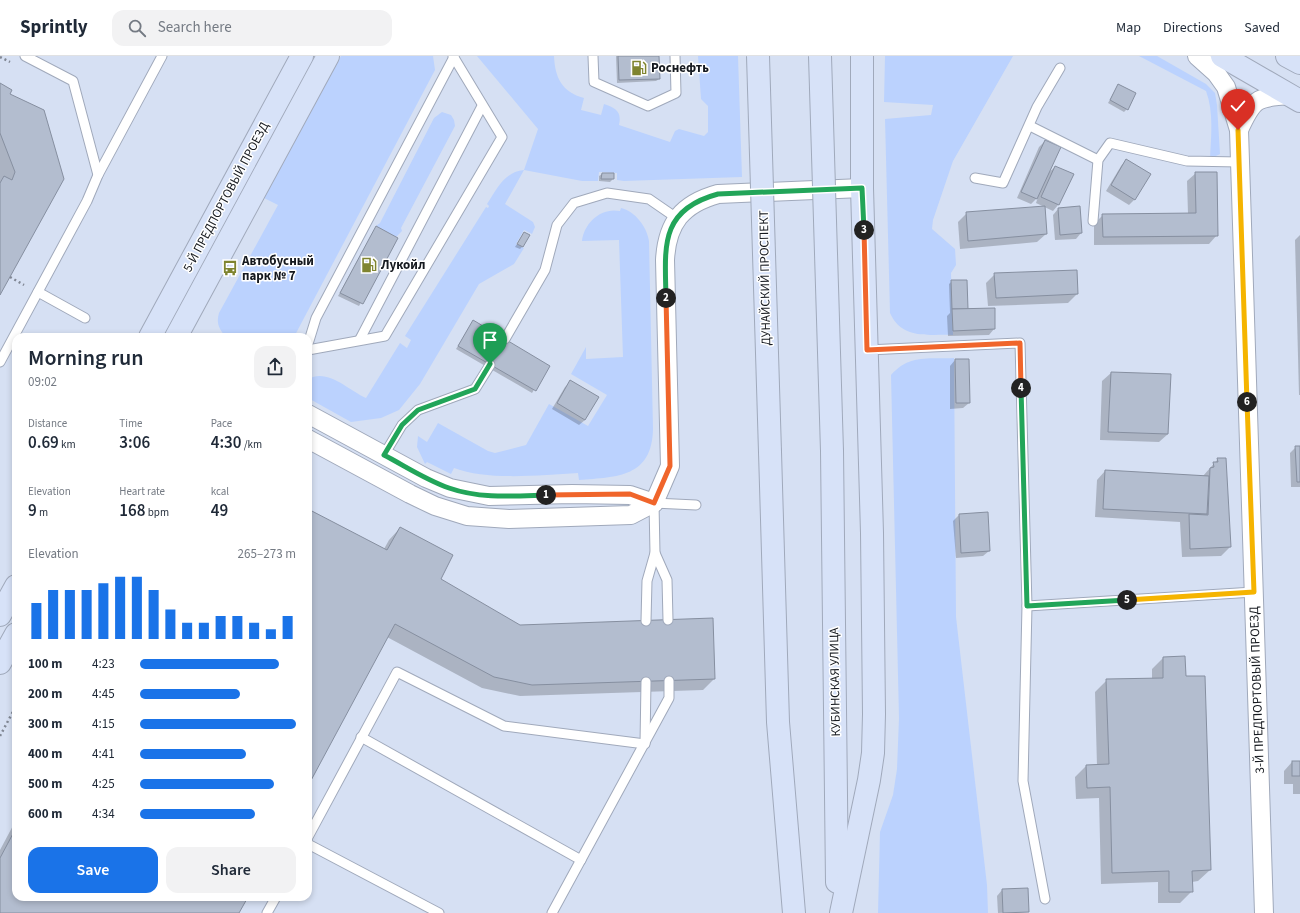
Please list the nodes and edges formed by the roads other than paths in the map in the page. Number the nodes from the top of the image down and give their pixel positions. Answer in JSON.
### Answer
{"nodes":[{"id":1,"x":25,"y":56,"type":"edge"},
{"id":2,"x":162,"y":56,"type":"edge"},
{"id":3,"x":302,"y":56,"type":"edge"},
{"id":4,"x":328,"y":56,"type":"edge"},
{"id":5,"x":593,"y":56,"type":"edge"},
{"id":6,"x":675,"y":56,"type":"edge"},
{"id":7,"x":758,"y":56,"type":"edge"},
{"id":8,"x":820,"y":56,"type":"edge"},
{"id":9,"x":862,"y":56,"type":"edge"},
{"id":10,"x":1197,"y":56,"type":"edge"},
{"id":11,"x":1222,"y":56,"type":"edge"},
{"id":12,"x":1287,"y":56,"type":"edge"},
{"id":13,"x":454,"y":57,"type":"edge"},
{"id":14,"x":1300,"y":63,"type":"edge"},
{"id":15,"x":1060,"y":68,"type":"dead end"},
{"id":16,"x":1295,"y":98,"type":"edge"},
{"id":17,"x":482,"y":106,"type":"junction"},
{"id":18,"x":1030,"y":126,"type":"junction"},
{"id":19,"x":1238,"y":130,"type":"junction"},
{"id":20,"x":1098,"y":160,"type":"junction"},
{"id":21,"x":1239,"y":162,"type":"junction"},
{"id":22,"x":98,"y":175,"type":"junction"},
{"id":23,"x":975,"y":178,"type":"dead end"},
{"id":24,"x":862,"y":188,"type":"junction"},
{"id":25,"x":678,"y":219,"type":"junction"},
{"id":26,"x":1093,"y":221,"type":"dead end"},
{"id":27,"x":38,"y":292,"type":"junction"},
{"id":28,"x":85,"y":318,"type":"dead end"},
{"id":29,"x":16,"y":333,"type":"edge"},
{"id":30,"x":152,"y":333,"type":"edge"},
{"id":31,"x":178,"y":333,"type":"edge"},
{"id":32,"x":311,"y":333,"type":"edge"},
{"id":33,"x":505,"y":339,"type":"dead end"},
{"id":34,"x":12,"y":340,"type":"edge"},
{"id":35,"x":360,"y":340,"type":"junction"},
{"id":36,"x":312,"y":349,"type":"edge"},
{"id":37,"x":867,"y":350,"type":"junction"},
{"id":38,"x":0,"y":362,"type":"edge"},
{"id":39,"x":490,"y":364,"type":"dead end"},
{"id":40,"x":312,"y":416,"type":"edge"},
{"id":41,"x":312,"y":441,"type":"edge"},
{"id":42,"x":384,"y":455,"type":"junction"},
{"id":43,"x":654,"y":503,"type":"junction"},
{"id":44,"x":696,"y":506,"type":"dead end"},
{"id":45,"x":655,"y":553,"type":"junction"},
{"id":46,"x":1254,"y":592,"type":"junction"},
{"id":47,"x":1027,"y":606,"type":"junction"},
{"id":48,"x":668,"y":620,"type":"dead end"},
{"id":49,"x":646,"y":621,"type":"dead end"},
{"id":50,"x":12,"y":641,"type":"edge"},
{"id":51,"x":0,"y":663,"type":"edge"},
{"id":52,"x":669,"y":681,"type":"dead end"},
{"id":53,"x":646,"y":682,"type":"dead end"},
{"id":54,"x":361,"y":737,"type":"junction"},
{"id":55,"x":645,"y":744,"type":"junction"},
{"id":56,"x":312,"y":829,"type":"edge"},
{"id":57,"x":312,"y":846,"type":"edge"},
{"id":58,"x":581,"y":860,"type":"junction"},
{"id":59,"x":1045,"y":899,"type":"dead end"},
{"id":60,"x":274,"y":901,"type":"edge"},
{"id":61,"x":267,"y":913,"type":"edge"},
{"id":62,"x":439,"y":913,"type":"edge"},
{"id":63,"x":552,"y":913,"type":"edge"},
{"id":64,"x":794,"y":913,"type":"edge"},
{"id":65,"x":837,"y":913,"type":"edge"},
{"id":66,"x":841,"y":913,"type":"edge"},
{"id":67,"x":1264,"y":913,"type":"edge"}],
"edges":[{"from":1,"to":22,"type":"lane"},
{"from":2,"to":22,"type":"lane"},
{"from":3,"to":30,"type":"main road","name":"5-Й ПРЕДПОРТОВЫЙ ПРОЕЗД"},
{"from":4,"to":31,"type":"main road","name":"5-Й ПРЕДПОРТОВЫЙ ПРОЕЗД"},
{"from":5,"to":6,"type":"lane"},
{"from":7,"to":64,"type":"main road","name":"ДУНАЙСКИЙ ПРОСПЕКТ","bridge":true},
{"from":8,"to":65,"type":"main road","name":"КУБИНСКАЯ УЛИЦА","bridge":true},
{"from":9,"to":24,"type":"main road"},
{"from":10,"to":19,"type":"street","name":"3-Й ПРЕДПОРТОВЫЙ ПРОЕЗД"},
{"from":11,"to":16,"type":"main road"},
{"from":12,"to":14,"type":"main road"},
{"from":13,"to":17,"type":"lane"},
{"from":13,"to":32,"type":"lane"},
{"from":15,"to":18,"type":"lane"},
{"from":16,"to":19,"type":"street"},
{"from":17,"to":35,"type":"lane"},
{"from":17,"to":35,"type":"lane"},
{"from":18,"to":20,"type":"lane"},
{"from":18,"to":23,"type":"lane"},
{"from":19,"to":21,"type":"street","name":"3-Й ПРЕДПОРТОВЫЙ ПРОЕЗД"},
{"from":20,"to":21,"type":"lane"},
{"from":20,"to":26,"type":"lane"},
{"from":21,"to":46,"type":"street","name":"3-Й ПРЕДПОРТОВЫЙ ПРОЕЗД"},
{"from":22,"to":27,"type":"lane"},
{"from":24,"to":25,"type":"street"},
{"from":24,"to":37,"type":"main road"},
{"from":25,"to":33,"type":"lane"},
{"from":25,"to":43,"type":"street"},
{"from":27,"to":28,"type":"lane"},
{"from":27,"to":29,"type":"lane"},
{"from":34,"to":38,"type":"lane"},
{"from":35,"to":36,"type":"lane"},
{"from":37,"to":47,"type":"lane"},
{"from":37,"to":66,"type":"main road"},
{"from":39,"to":42,"type":"lane"},
{"from":40,"to":42,"type":"street"},
{"from":41,"to":43,"type":"street"},
{"from":42,"to":43,"type":"street"},
{"from":43,"to":44,"type":"lane"},
{"from":43,"to":45,"type":"lane"},
{"from":45,"to":48,"type":"lane"},
{"from":45,"to":49,"type":"lane"},
{"from":46,"to":47,"type":"lane"},
{"from":46,"to":67,"type":"street","name":"3-Й ПРЕДПОРТОВЫЙ ПРОЕЗД"},
{"from":47,"to":59,"type":"lane"},
{"from":50,"to":51,"type":"main road"},
{"from":52,"to":55,"type":"lane"},
{"from":53,"to":55,"type":"lane"},
{"from":54,"to":55,"type":"lane"},
{"from":54,"to":56,"type":"lane"},
{"from":54,"to":58,"type":"lane"},
{"from":55,"to":58,"type":"lane"},
{"from":57,"to":62,"type":"lane"},
{"from":58,"to":63,"type":"lane"},
{"from":60,"to":61,"type":"lane"}]}
